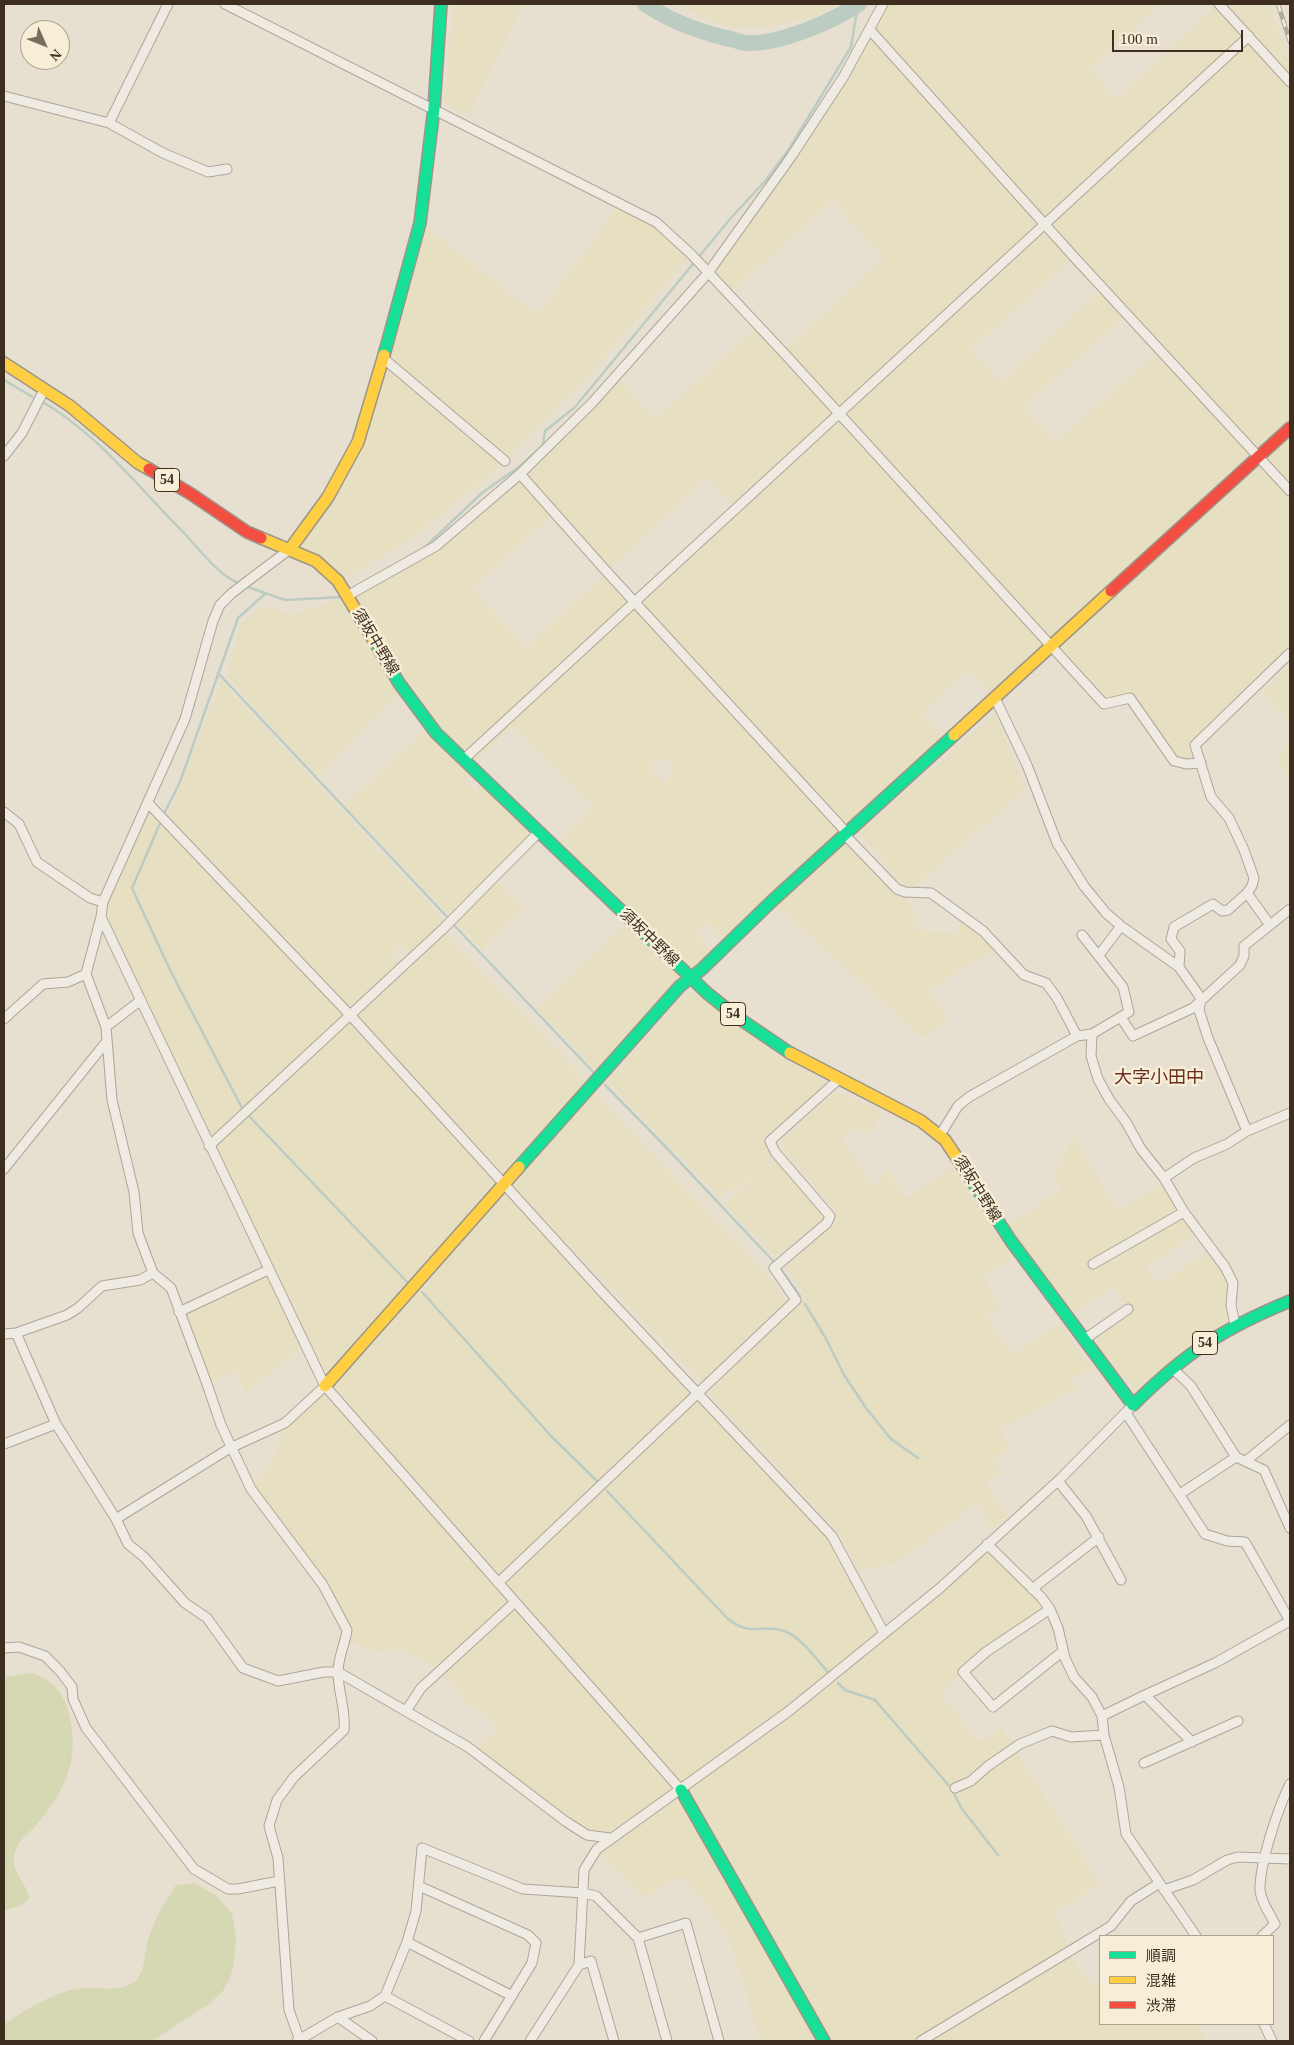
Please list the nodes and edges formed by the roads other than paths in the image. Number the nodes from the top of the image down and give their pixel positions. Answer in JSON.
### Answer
{"nodes":[{"id":1,"x":168,"y":4,"type":"edge"},
{"id":2,"x":225,"y":4,"type":"edge"},
{"id":3,"x":441,"y":4,"type":"edge"},
{"id":4,"x":883,"y":4,"type":"edge"},
{"id":5,"x":1218,"y":4,"type":"edge"},
{"id":6,"x":870,"y":30,"type":"junction"},
{"id":7,"x":1249,"y":36,"type":"junction"},
{"id":8,"x":1290,"y":82,"type":"edge"},
{"id":9,"x":4,"y":96,"type":"edge"},
{"id":10,"x":434,"y":108,"type":"junction"},
{"id":11,"x":109,"y":123,"type":"junction"},
{"id":12,"x":227,"y":169,"type":"dead end"},
{"id":13,"x":1044,"y":223,"type":"junction"},
{"id":14,"x":707,"y":272,"type":"junction"},
{"id":15,"x":383,"y":358,"type":"junction"},
{"id":16,"x":4,"y":363,"type":"edge"},
{"id":17,"x":43,"y":393,"type":"junction"},
{"id":18,"x":839,"y":413,"type":"junction"},
{"id":19,"x":1290,"y":428,"type":"edge"},
{"id":20,"x":4,"y":456,"type":"edge"},
{"id":21,"x":1260,"y":457,"type":"junction"},
{"id":22,"x":505,"y":461,"type":"dead end"},
{"id":23,"x":520,"y":474,"type":"junction"},
{"id":24,"x":1290,"y":491,"type":"edge"},
{"id":25,"x":290,"y":549,"type":"junction"},
{"id":26,"x":347,"y":596,"type":"junction"},
{"id":27,"x":634,"y":601,"type":"junction"},
{"id":28,"x":1051,"y":646,"type":"junction"},
{"id":29,"x":1290,"y":653,"type":"edge"},
{"id":30,"x":995,"y":698,"type":"junction"},
{"id":31,"x":463,"y":760,"type":"junction"},
{"id":32,"x":1201,"y":763,"type":"junction"},
{"id":33,"x":148,"y":804,"type":"junction"},
{"id":34,"x":4,"y":812,"type":"edge"},
{"id":35,"x":538,"y":833,"type":"junction"},
{"id":36,"x":846,"y":834,"type":"junction"},
{"id":37,"x":1247,"y":893,"type":"junction"},
{"id":38,"x":103,"y":902,"type":"junction"},
{"id":39,"x":1289,"y":914,"type":"edge"},
{"id":40,"x":101,"y":917,"type":"junction"},
{"id":41,"x":1121,"y":926,"type":"junction"},
{"id":42,"x":1270,"y":926,"type":"junction"},
{"id":43,"x":1082,"y":935,"type":"dead end"},
{"id":44,"x":1099,"y":955,"type":"junction"},
{"id":45,"x":1179,"y":967,"type":"junction"},
{"id":46,"x":86,"y":974,"type":"junction"},
{"id":47,"x":691,"y":978,"type":"junction"},
{"id":48,"x":1201,"y":999,"type":"junction"},
{"id":49,"x":141,"y":1000,"type":"junction"},
{"id":50,"x":351,"y":1016,"type":"junction"},
{"id":51,"x":4,"y":1019,"type":"edge"},
{"id":52,"x":1122,"y":1019,"type":"junction"},
{"id":53,"x":106,"y":1027,"type":"junction"},
{"id":54,"x":1092,"y":1034,"type":"junction"},
{"id":55,"x":1077,"y":1036,"type":"junction"},
{"id":56,"x":107,"y":1041,"type":"junction"},
{"id":57,"x":838,"y":1080,"type":"junction"},
{"id":58,"x":1290,"y":1113,"type":"edge"},
{"id":59,"x":1247,"y":1131,"type":"junction"},
{"id":60,"x":940,"y":1135,"type":"junction"},
{"id":61,"x":209,"y":1146,"type":"junction"},
{"id":62,"x":4,"y":1169,"type":"edge"},
{"id":63,"x":1164,"y":1178,"type":"junction"},
{"id":64,"x":503,"y":1183,"type":"junction"},
{"id":65,"x":1184,"y":1212,"type":"junction"},
{"id":66,"x":1093,"y":1264,"type":"dead end"},
{"id":67,"x":268,"y":1270,"type":"junction"},
{"id":68,"x":153,"y":1273,"type":"junction"},
{"id":69,"x":1290,"y":1301,"type":"edge"},
{"id":70,"x":1128,"y":1309,"type":"dead end"},
{"id":71,"x":179,"y":1312,"type":"junction"},
{"id":72,"x":1235,"y":1325,"type":"junction"},
{"id":73,"x":16,"y":1333,"type":"junction"},
{"id":74,"x":4,"y":1334,"type":"edge"},
{"id":75,"x":1085,"y":1339,"type":"junction"},
{"id":76,"x":1172,"y":1368,"type":"junction"},
{"id":77,"x":325,"y":1386,"type":"junction"},
{"id":78,"x":699,"y":1394,"type":"junction"},
{"id":79,"x":1130,"y":1409,"type":"junction"},
{"id":80,"x":56,"y":1424,"type":"junction"},
{"id":81,"x":1290,"y":1425,"type":"edge"},
{"id":82,"x":4,"y":1444,"type":"edge"},
{"id":83,"x":230,"y":1448,"type":"junction"},
{"id":84,"x":1236,"y":1457,"type":"junction"},
{"id":85,"x":1246,"y":1461,"type":"junction"},
{"id":86,"x":1058,"y":1481,"type":"junction"},
{"id":87,"x":1180,"y":1494,"type":"junction"},
{"id":88,"x":116,"y":1518,"type":"junction"},
{"id":89,"x":1290,"y":1528,"type":"edge"},
{"id":90,"x":1099,"y":1537,"type":"junction"},
{"id":91,"x":987,"y":1544,"type":"junction"},
{"id":92,"x":1121,"y":1580,"type":"dead end"},
{"id":93,"x":498,"y":1583,"type":"junction"},
{"id":94,"x":1032,"y":1588,"type":"junction"},
{"id":95,"x":515,"y":1602,"type":"junction"},
{"id":96,"x":1050,"y":1609,"type":"junction"},
{"id":97,"x":1290,"y":1621,"type":"edge"},
{"id":98,"x":884,"y":1634,"type":"junction"},
{"id":99,"x":4,"y":1648,"type":"edge"},
{"id":100,"x":1063,"y":1651,"type":"junction"},
{"id":101,"x":338,"y":1672,"type":"junction"},
{"id":102,"x":1145,"y":1695,"type":"junction"},
{"id":103,"x":406,"y":1712,"type":"junction"},
{"id":104,"x":1102,"y":1716,"type":"junction"},
{"id":105,"x":1238,"y":1720,"type":"dead end"},
{"id":106,"x":1104,"y":1735,"type":"junction"},
{"id":107,"x":1192,"y":1742,"type":"junction"},
{"id":108,"x":1144,"y":1763,"type":"dead end"},
{"id":109,"x":1290,"y":1784,"type":"edge"},
{"id":110,"x":954,"y":1788,"type":"dead end"},
{"id":111,"x":681,"y":1790,"type":"junction"},
{"id":112,"x":610,"y":1838,"type":"junction"},
{"id":113,"x":1265,"y":1858,"type":"junction"},
{"id":114,"x":1290,"y":1858,"type":"edge"},
{"id":115,"x":279,"y":1881,"type":"junction"},
{"id":116,"x":419,"y":1886,"type":"junction"},
{"id":117,"x":1161,"y":1887,"type":"junction"},
{"id":118,"x":583,"y":1893,"type":"junction"},
{"id":119,"x":1195,"y":1935,"type":"edge"},
{"id":120,"x":1263,"y":1935,"type":"edge"},
{"id":121,"x":638,"y":1938,"type":"junction"},
{"id":122,"x":408,"y":1942,"type":"junction"},
{"id":123,"x":579,"y":1965,"type":"junction"},
{"id":124,"x":385,"y":1996,"type":"junction"},
{"id":125,"x":512,"y":1996,"type":"junction"},
{"id":126,"x":338,"y":2017,"type":"junction"},
{"id":127,"x":1264,"y":2025,"type":"edge"},
{"id":128,"x":298,"y":2041,"type":"edge"},
{"id":129,"x":372,"y":2041,"type":"edge"},
{"id":130,"x":469,"y":2041,"type":"edge"},
{"id":131,"x":484,"y":2041,"type":"edge"},
{"id":132,"x":530,"y":2041,"type":"edge"},
{"id":133,"x":614,"y":2041,"type":"edge"},
{"id":134,"x":666,"y":2041,"type":"edge"},
{"id":135,"x":719,"y":2041,"type":"edge"},
{"id":136,"x":824,"y":2041,"type":"edge"},
{"id":137,"x":921,"y":2041,"type":"edge"},
{"id":138,"x":1272,"y":2041,"type":"edge"}],
"edges":[{"from":1,"to":11,"type":"street"},
{"from":2,"to":10,"type":"street"},
{"from":3,"to":10,"type":"street"},
{"from":4,"to":6,"type":"street"},
{"from":5,"to":7,"type":"street"},
{"from":6,"to":13,"type":"street"},
{"from":6,"to":14,"type":"street"},
{"from":7,"to":8,"type":"street"},
{"from":7,"to":13,"type":"street"},
{"from":9,"to":11,"type":"street"},
{"from":10,"to":14,"type":"street"},
{"from":10,"to":15,"type":"street"},
{"from":11,"to":12,"type":"street"},
{"from":13,"to":18,"type":"street"},
{"from":13,"to":21,"type":"street"},
{"from":14,"to":18,"type":"street"},
{"from":14,"to":23,"type":"street"},
{"from":15,"to":22,"type":"street"},
{"from":15,"to":25,"type":"street"},
{"from":16,"to":17,"type":"street","name":"須坂中野線","number":"54"},
{"from":17,"to":20,"type":"street"},
{"from":17,"to":25,"type":"street","name":"須坂中野線","number":"54"},
{"from":18,"to":27,"type":"street"},
{"from":18,"to":28,"type":"street"},
{"from":19,"to":21,"type":"street"},
{"from":21,"to":24,"type":"street"},
{"from":21,"to":28,"type":"street"},
{"from":23,"to":26,"type":"street"},
{"from":23,"to":27,"type":"street"},
{"from":25,"to":26,"type":"street","name":"須坂中野線","number":"54"},
{"from":25,"to":33,"type":"street"},
{"from":26,"to":31,"type":"street","name":"須坂中野線","number":"54"},
{"from":27,"to":31,"type":"street"},
{"from":27,"to":36,"type":"street"},
{"from":28,"to":30,"type":"street"},
{"from":28,"to":32,"type":"street"},
{"from":29,"to":32,"type":"street"},
{"from":30,"to":36,"type":"street"},
{"from":30,"to":41,"type":"street"},
{"from":31,"to":35,"type":"street","name":"須坂中野線","number":"54"},
{"from":32,"to":37,"type":"street"},
{"from":33,"to":38,"type":"street"},
{"from":33,"to":50,"type":"street"},
{"from":34,"to":38,"type":"street"},
{"from":35,"to":47,"type":"street","name":"須坂中野線","number":"54"},
{"from":35,"to":50,"type":"street"},
{"from":36,"to":47,"type":"street"},
{"from":36,"to":55,"type":"street"},
{"from":37,"to":42,"type":"street"},
{"from":37,"to":45,"type":"street"},
{"from":38,"to":40,"type":"street"},
{"from":39,"to":42,"type":"street"},
{"from":40,"to":46,"type":"street"},
{"from":40,"to":49,"type":"street"},
{"from":41,"to":44,"type":"street"},
{"from":41,"to":45,"type":"street"},
{"from":42,"to":48,"type":"street"},
{"from":43,"to":44,"type":"street"},
{"from":44,"to":52,"type":"street"},
{"from":45,"to":48,"type":"street"},
{"from":46,"to":51,"type":"street"},
{"from":46,"to":53,"type":"street"},
{"from":47,"to":57,"type":"street","name":"須坂中野線","number":"54"},
{"from":47,"to":64,"type":"street"},
{"from":48,"to":52,"type":"street"},
{"from":48,"to":59,"type":"street"},
{"from":49,"to":53,"type":"street"},
{"from":49,"to":61,"type":"street"},
{"from":50,"to":61,"type":"street"},
{"from":50,"to":64,"type":"street"},
{"from":52,"to":54,"type":"street"},
{"from":53,"to":56,"type":"street"},
{"from":54,"to":55,"type":"street"},
{"from":54,"to":63,"type":"street"},
{"from":55,"to":60,"type":"street"},
{"from":56,"to":62,"type":"street"},
{"from":56,"to":68,"type":"street"},
{"from":57,"to":60,"type":"street","name":"須坂中野線","number":"54"},
{"from":57,"to":78,"type":"street"},
{"from":58,"to":59,"type":"street"},
{"from":59,"to":63,"type":"street"},
{"from":60,"to":75,"type":"street","name":"須坂中野線","number":"54"},
{"from":61,"to":67,"type":"street"},
{"from":63,"to":65,"type":"street"},
{"from":64,"to":77,"type":"street"},
{"from":64,"to":78,"type":"street"},
{"from":65,"to":66,"type":"street"},
{"from":65,"to":72,"type":"street"},
{"from":67,"to":71,"type":"street"},
{"from":67,"to":77,"type":"street"},
{"from":68,"to":71,"type":"street"},
{"from":68,"to":73,"type":"street"},
{"from":69,"to":72,"type":"street","number":"54"},
{"from":70,"to":75,"type":"street"},
{"from":71,"to":83,"type":"street"},
{"from":72,"to":76,"type":"street","number":"54"},
{"from":73,"to":74,"type":"street"},
{"from":73,"to":80,"type":"street"},
{"from":75,"to":79,"type":"street","name":"須坂中野線","number":"54"},
{"from":76,"to":79,"type":"street","number":"54"},
{"from":76,"to":84,"type":"street"},
{"from":77,"to":83,"type":"street"},
{"from":77,"to":93,"type":"street"},
{"from":78,"to":93,"type":"street"},
{"from":78,"to":98,"type":"street"},
{"from":79,"to":86,"type":"street"},
{"from":79,"to":87,"type":"street"},
{"from":80,"to":82,"type":"street"},
{"from":80,"to":88,"type":"street"},
{"from":81,"to":85,"type":"street"},
{"from":83,"to":88,"type":"street"},
{"from":83,"to":101,"type":"street"},
{"from":84,"to":85,"type":"street"},
{"from":84,"to":87,"type":"street"},
{"from":85,"to":89,"type":"street"},
{"from":86,"to":90,"type":"street"},
{"from":86,"to":91,"type":"street"},
{"from":87,"to":97,"type":"street"},
{"from":88,"to":101,"type":"street"},
{"from":90,"to":92,"type":"street"},
{"from":90,"to":94,"type":"street"},
{"from":91,"to":94,"type":"street"},
{"from":91,"to":98,"type":"street"},
{"from":93,"to":95,"type":"street"},
{"from":94,"to":96,"type":"street"},
{"from":95,"to":103,"type":"street"},
{"from":95,"to":111,"type":"street"},
{"from":96,"to":100,"type":"street"},
{"from":96,"to":100,"type":"street"},
{"from":97,"to":102,"type":"street"},
{"from":98,"to":111,"type":"street"},
{"from":99,"to":115,"type":"street"},
{"from":100,"to":104,"type":"street"},
{"from":101,"to":103,"type":"street"},
{"from":101,"to":115,"type":"street"},
{"from":102,"to":104,"type":"street"},
{"from":102,"to":107,"type":"street"},
{"from":103,"to":112,"type":"street"},
{"from":104,"to":106,"type":"street"},
{"from":105,"to":107,"type":"street"},
{"from":106,"to":110,"type":"street"},
{"from":106,"to":117,"type":"street"},
{"from":107,"to":108,"type":"street"},
{"from":109,"to":113,"type":"street"},
{"from":111,"to":112,"type":"street"},
{"from":111,"to":136,"type":"street"},
{"from":112,"to":118,"type":"street"},
{"from":113,"to":114,"type":"street"},
{"from":113,"to":117,"type":"street"},
{"from":113,"to":120,"type":"street"},
{"from":115,"to":128,"type":"street"},
{"from":116,"to":118,"type":"street"},
{"from":116,"to":122,"type":"street"},
{"from":116,"to":125,"type":"street"},
{"from":117,"to":119,"type":"street"},
{"from":117,"to":137,"type":"street"},
{"from":118,"to":121,"type":"street"},
{"from":118,"to":123,"type":"street"},
{"from":121,"to":134,"type":"street"},
{"from":121,"to":135,"type":"street"},
{"from":122,"to":124,"type":"street"},
{"from":122,"to":125,"type":"street"},
{"from":123,"to":132,"type":"street"},
{"from":123,"to":133,"type":"street"},
{"from":124,"to":126,"type":"street"},
{"from":124,"to":130,"type":"street"},
{"from":125,"to":131,"type":"street"},
{"from":126,"to":128,"type":"street"},
{"from":126,"to":129,"type":"street"},
{"from":127,"to":138,"type":"street"}]}
